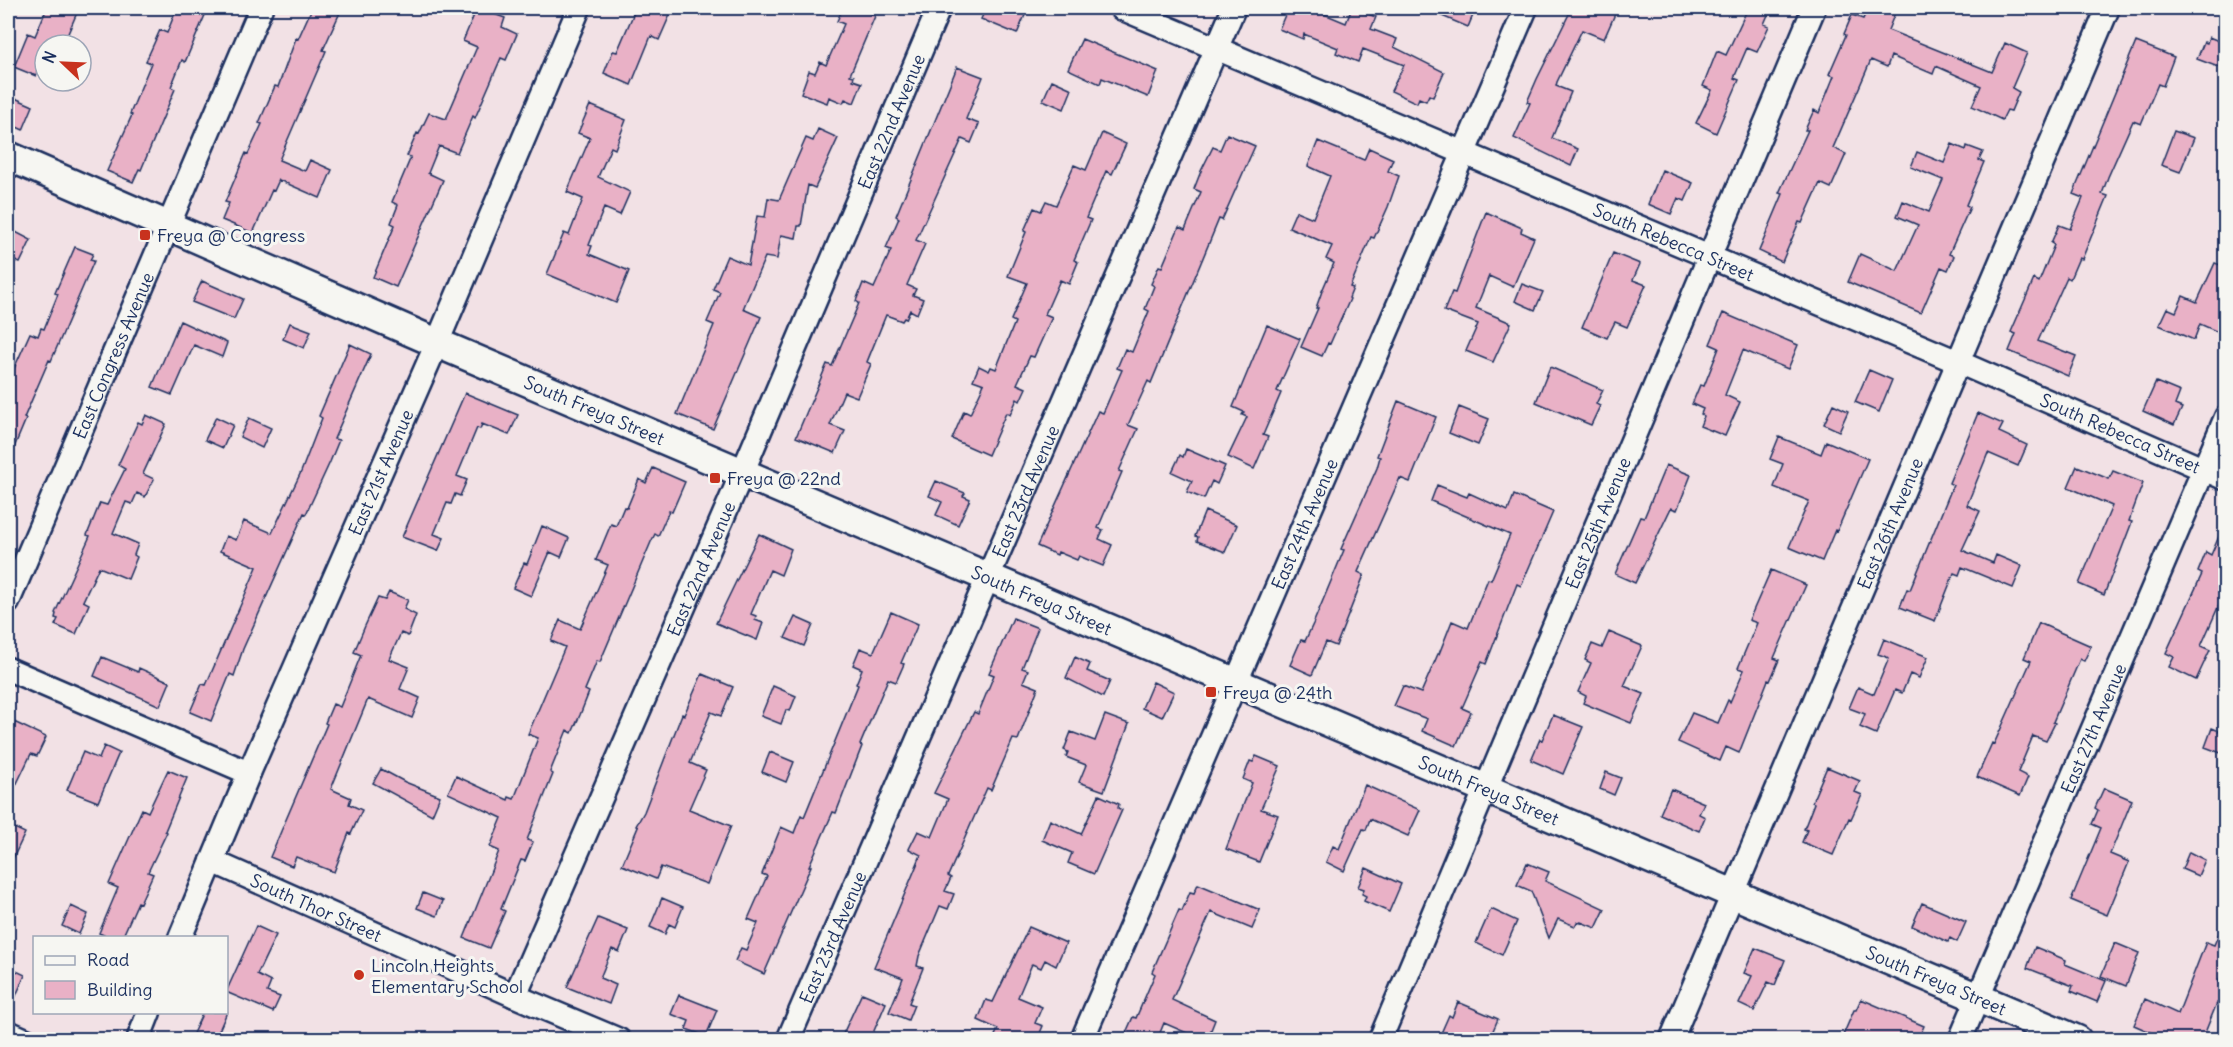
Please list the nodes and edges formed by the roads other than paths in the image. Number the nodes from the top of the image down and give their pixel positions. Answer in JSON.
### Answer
{"nodes":[{"id":1,"x":261,"y":8,"type":"edge"},
{"id":2,"x":579,"y":8,"type":"edge"},
{"id":3,"x":939,"y":8,"type":"edge"},
{"id":4,"x":1120,"y":8,"type":"edge"},
{"id":5,"x":1234,"y":8,"type":"edge"},
{"id":6,"x":1526,"y":8,"type":"edge"},
{"id":7,"x":1814,"y":8,"type":"edge"},
{"id":8,"x":2108,"y":8,"type":"edge"},
{"id":9,"x":1216,"y":49,"type":"junction"},
{"id":10,"x":1463,"y":152,"type":"junction"},
{"id":11,"x":8,"y":156,"type":"edge"},
{"id":12,"x":168,"y":225,"type":"junction"},
{"id":13,"x":1711,"y":257,"type":"junction"},
{"id":14,"x":437,"y":343,"type":"junction"},
{"id":15,"x":1958,"y":362,"type":"junction"},
{"id":16,"x":2226,"y":417,"type":"edge"},
{"id":17,"x":2203,"y":470,"type":"junction"},
{"id":18,"x":742,"y":471,"type":"junction"},
{"id":19,"x":2226,"y":479,"type":"edge"},
{"id":20,"x":989,"y":576,"type":"junction"},
{"id":21,"x":8,"y":602,"type":"edge"},
{"id":22,"x":8,"y":669,"type":"edge"},
{"id":23,"x":1238,"y":682,"type":"junction"},
{"id":24,"x":249,"y":774,"type":"junction"},
{"id":25,"x":1487,"y":788,"type":"junction"},
{"id":26,"x":212,"y":861,"type":"junction"},
{"id":27,"x":1734,"y":893,"type":"junction"},
{"id":28,"x":181,"y":936,"type":"edge"},
{"id":29,"x":515,"y":996,"type":"junction"},
{"id":30,"x":1978,"y":997,"type":"junction"},
{"id":31,"x":148,"y":1014,"type":"edge"},
{"id":32,"x":8,"y":1032,"type":"edge"},
{"id":33,"x":26,"y":1040,"type":"edge"},
{"id":34,"x":138,"y":1040,"type":"edge"},
{"id":35,"x":619,"y":1040,"type":"edge"},
{"id":36,"x":788,"y":1040,"type":"edge"},
{"id":37,"x":1082,"y":1040,"type":"edge"},
{"id":38,"x":1380,"y":1040,"type":"edge"},
{"id":39,"x":1671,"y":1040,"type":"edge"},
{"id":40,"x":1960,"y":1040,"type":"edge"},
{"id":41,"x":2077,"y":1040,"type":"edge"}],
"edges":[{"from":1,"to":12,"type":"street","name":"East Congress Avenue"},
{"from":2,"to":14,"type":"street","name":"East 21st Avenue"},
{"from":3,"to":18,"type":"street","name":"East 22nd Avenue"},
{"from":4,"to":9,"type":"street","name":"South Rebecca Street"},
{"from":5,"to":9,"type":"street","name":"East 23rd Avenue"},
{"from":6,"to":10,"type":"street","name":"East 24th Avenue"},
{"from":7,"to":13,"type":"street","name":"East 25th Avenue"},
{"from":8,"to":15,"type":"street","name":"East 26th Avenue"},
{"from":9,"to":10,"type":"street","name":"South Rebecca Street"},
{"from":9,"to":20,"type":"street","name":"East 23rd Avenue"},
{"from":10,"to":13,"type":"street","name":"South Rebecca Street"},
{"from":10,"to":23,"type":"street","name":"East 24th Avenue"},
{"from":11,"to":12,"type":"main road","name":"South Freya Street"},
{"from":12,"to":14,"type":"main road","name":"South Freya Street"},
{"from":12,"to":21,"type":"street","name":"East Congress Avenue"},
{"from":13,"to":15,"type":"street","name":"South Rebecca Street"},
{"from":13,"to":25,"type":"street","name":"East 25th Avenue"},
{"from":14,"to":18,"type":"main road","name":"South Freya Street"},
{"from":14,"to":24,"type":"street","name":"East 21st Avenue"},
{"from":15,"to":17,"type":"street","name":"South Rebecca Street"},
{"from":15,"to":27,"type":"street","name":"East 26th Avenue"},
{"from":16,"to":17,"type":"street","name":"East 27th Avenue"},
{"from":17,"to":19,"type":"street","name":"South Rebecca Street"},
{"from":17,"to":30,"type":"street","name":"East 27th Avenue"},
{"from":18,"to":20,"type":"main road","name":"South Freya Street"},
{"from":18,"to":29,"type":"street","name":"East 22nd Avenue"},
{"from":20,"to":23,"type":"main road","name":"South Freya Street"},
{"from":20,"to":36,"type":"street","name":"East 23rd Avenue"},
{"from":22,"to":24,"type":"street"},
{"from":23,"to":25,"type":"main road","name":"South Freya Street"},
{"from":23,"to":37,"type":"street","name":"East 24th Avenue"},
{"from":24,"to":26,"type":"street","name":"East 21st Avenue"},
{"from":25,"to":27,"type":"main road","name":"South Freya Street"},
{"from":25,"to":38,"type":"street","name":"East 25th Avenue"},
{"from":26,"to":28,"type":"street","name":"East 21st Avenue"},
{"from":26,"to":29,"type":"street","name":"South Thor Street"},
{"from":27,"to":30,"type":"main road","name":"South Freya Street"},
{"from":27,"to":39,"type":"street","name":"East 26th Avenue"},
{"from":29,"to":35,"type":"street","name":"South Thor Street"},
{"from":30,"to":40,"type":"street","name":"East 27th Avenue"},
{"from":30,"to":41,"type":"main road","name":"South Freya Street"},
{"from":31,"to":34,"type":"street"},
{"from":32,"to":33,"type":"street"}]}
